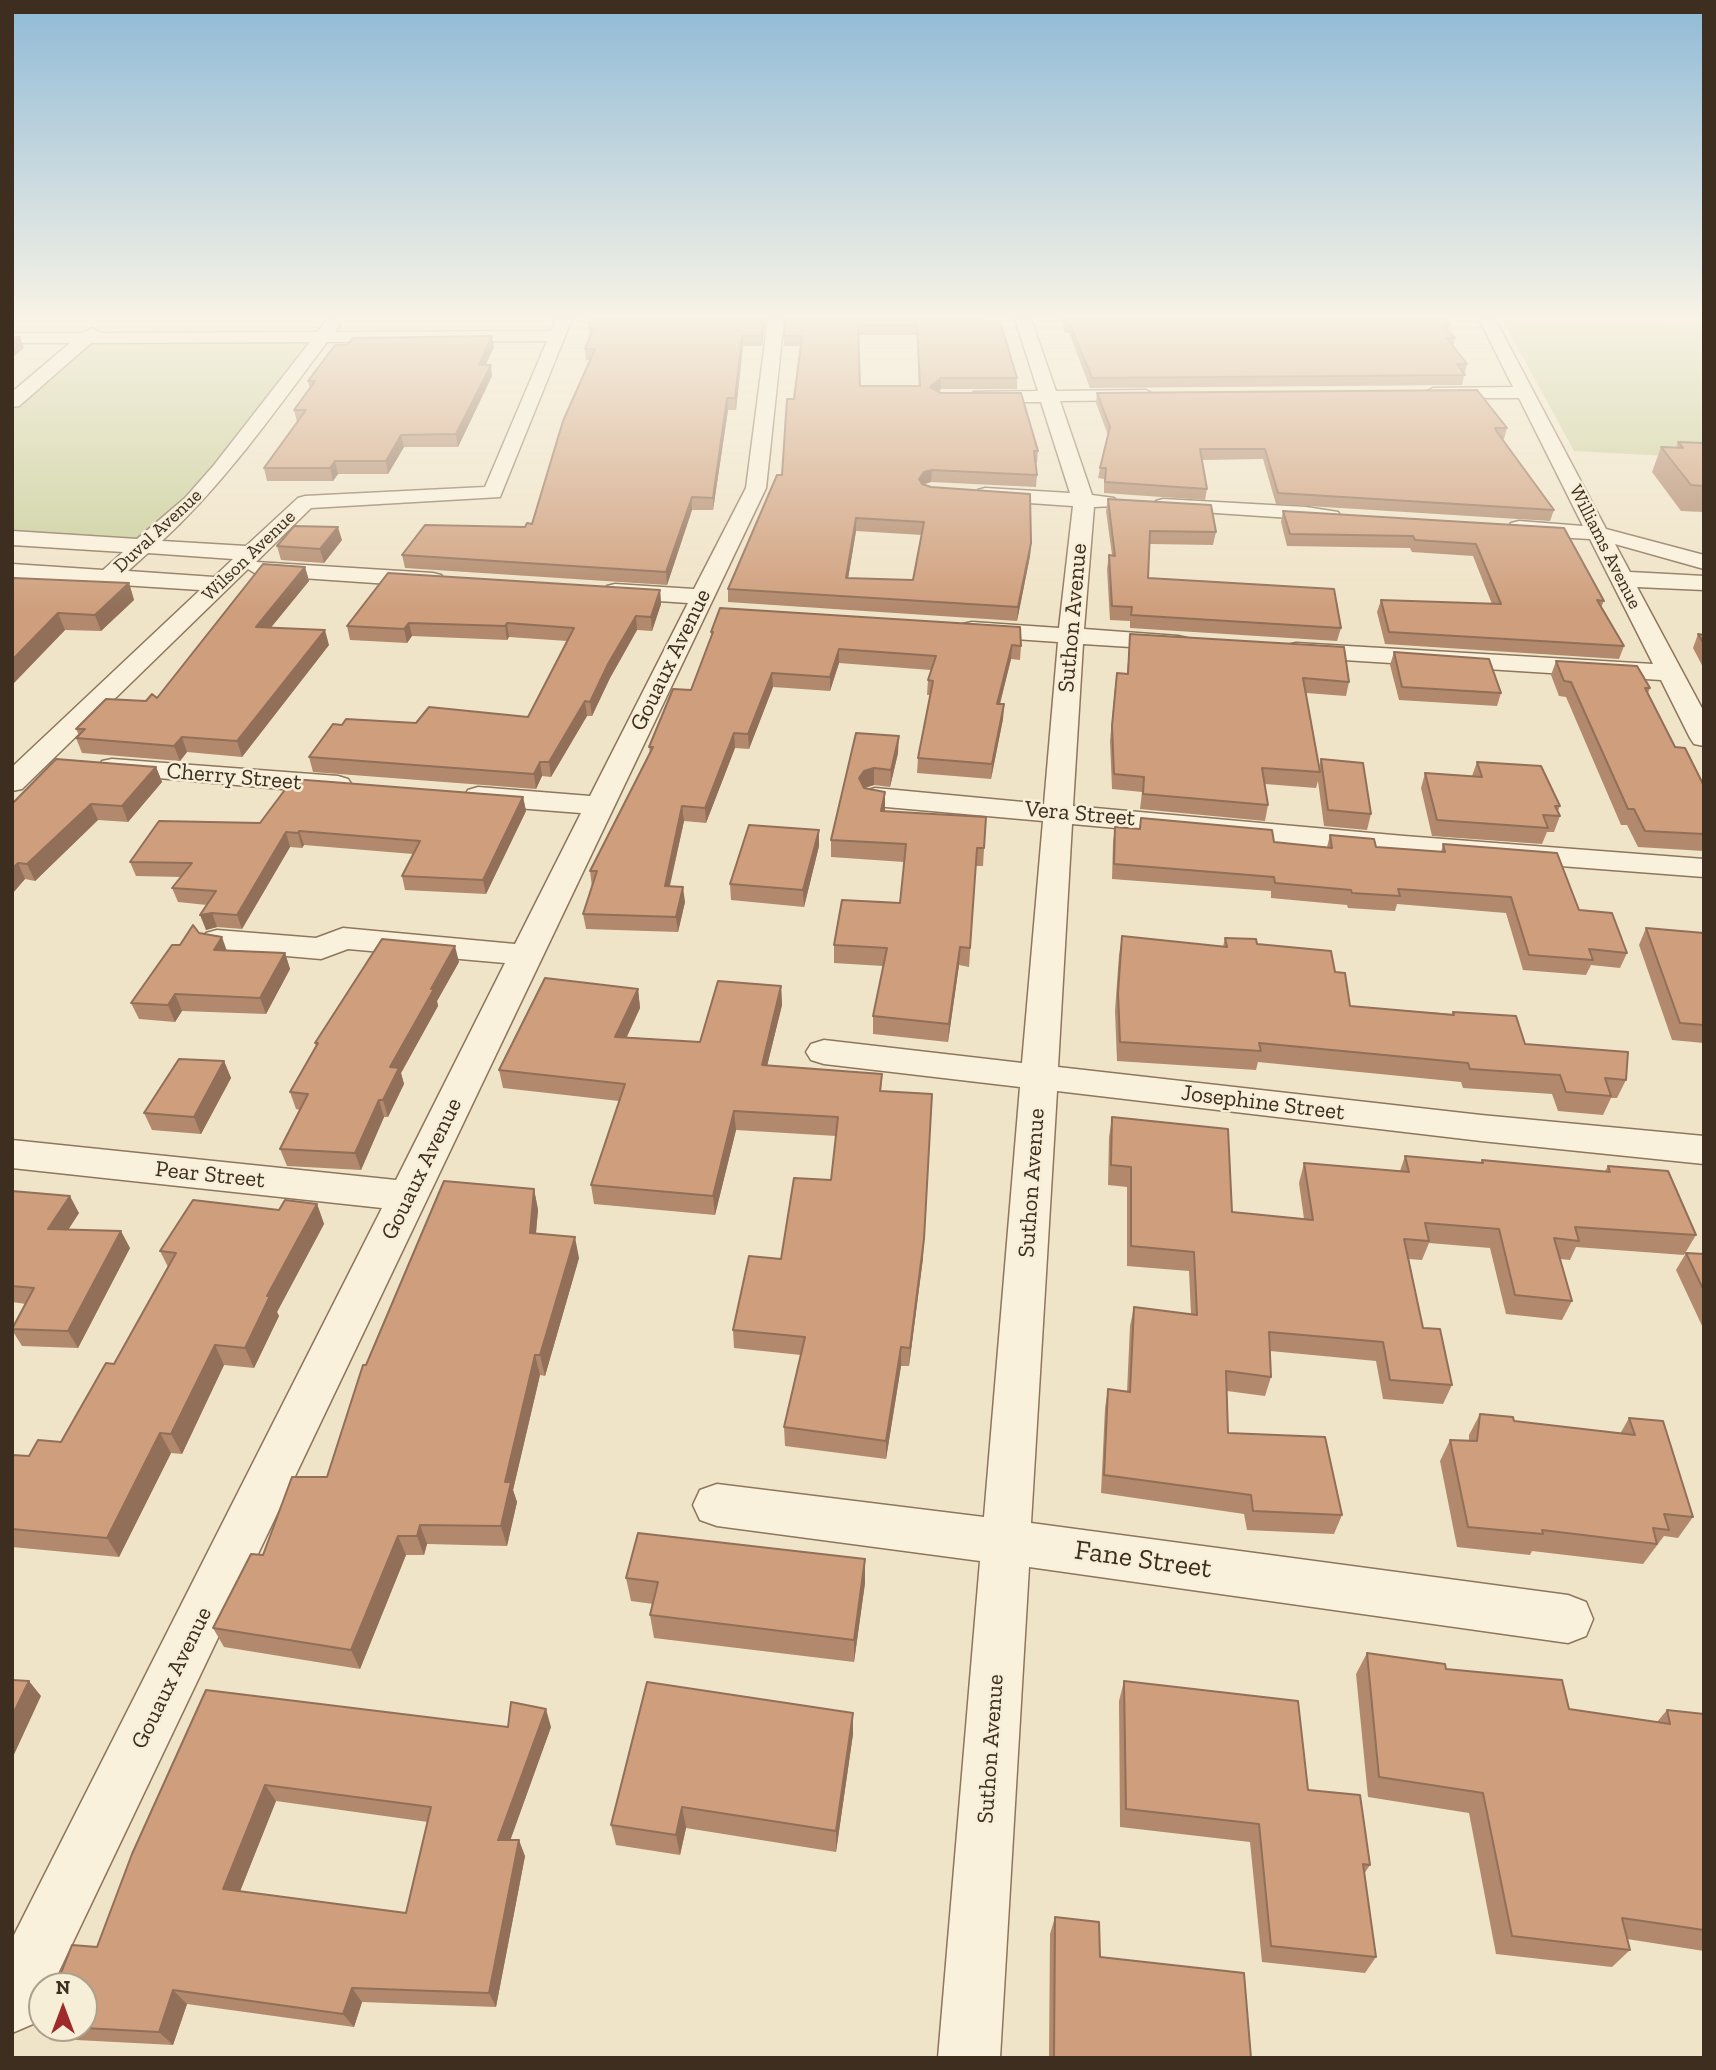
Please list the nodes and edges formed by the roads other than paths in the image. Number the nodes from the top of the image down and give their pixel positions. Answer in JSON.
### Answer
{"nodes":[{"id":1,"x":262,"y":416,"type":"edge"},
{"id":2,"x":525,"y":416,"type":"edge"},
{"id":3,"x":766,"y":416,"type":"edge"},
{"id":4,"x":1056,"y":416,"type":"edge"},
{"id":5,"x":1536,"y":416,"type":"edge"},
{"id":6,"x":958,"y":493,"type":"edge"},
{"id":7,"x":1084,"y":499,"type":"junction"},
{"id":8,"x":1356,"y":519,"type":"edge"},
{"id":9,"x":1504,"y":527,"type":"edge"},
{"id":10,"x":1598,"y":533,"type":"junction"},
{"id":11,"x":12,"y":538,"type":"edge"},
{"id":12,"x":142,"y":547,"type":"junction"},
{"id":13,"x":245,"y":560,"type":"junction"},
{"id":14,"x":1704,"y":562,"type":"edge"},
{"id":15,"x":12,"y":571,"type":"edge"},
{"id":16,"x":108,"y":577,"type":"junction"},
{"id":17,"x":1622,"y":579,"type":"junction"},
{"id":18,"x":456,"y":581,"type":"edge"},
{"id":19,"x":1704,"y":583,"type":"edge"},
{"id":20,"x":219,"y":584,"type":"junction"},
{"id":21,"x":593,"y":590,"type":"edge"},
{"id":22,"x":699,"y":604,"type":"junction"},
{"id":23,"x":723,"y":612,"type":"edge"},
{"id":24,"x":946,"y":627,"type":"edge"},
{"id":25,"x":1071,"y":635,"type":"junction"},
{"id":26,"x":1205,"y":644,"type":"edge"},
{"id":27,"x":1272,"y":649,"type":"edge"},
{"id":28,"x":1670,"y":673,"type":"junction"},
{"id":29,"x":1704,"y":738,"type":"edge"},
{"id":30,"x":35,"y":761,"type":"junction"},
{"id":31,"x":12,"y":783,"type":"edge"},
{"id":32,"x":366,"y":788,"type":"edge"},
{"id":33,"x":448,"y":794,"type":"edge"},
{"id":34,"x":875,"y":797,"type":"edge"},
{"id":35,"x":600,"y":806,"type":"junction"},
{"id":36,"x":1058,"y":812,"type":"junction"},
{"id":37,"x":1704,"y":868,"type":"edge"},
{"id":38,"x":217,"y":940,"type":"edge"},
{"id":39,"x":527,"y":955,"type":"junction"},
{"id":40,"x":824,"y":1052,"type":"dead end"},
{"id":41,"x":1039,"y":1077,"type":"junction"},
{"id":42,"x":1704,"y":1150,"type":"edge"},
{"id":43,"x":12,"y":1154,"type":"edge"},
{"id":44,"x":408,"y":1196,"type":"junction"},
{"id":45,"x":717,"y":1506,"type":"dead end"},
{"id":46,"x":1006,"y":1542,"type":"junction"},
{"id":47,"x":1568,"y":1619,"type":"dead end"},
{"id":48,"x":12,"y":2003,"type":"edge"},
{"id":49,"x":969,"y":2058,"type":"edge"}],
"edges":[{"from":1,"to":12,"type":"street","name":"Duval Avenue"},
{"from":2,"to":13,"type":"street","name":"Wilson Avenue"},
{"from":3,"to":22,"type":"street","name":"Gouaux Avenue"},
{"from":4,"to":7,"type":"street","name":"Suthon Avenue"},
{"from":5,"to":10,"type":"street","name":"Williams Avenue"},
{"from":6,"to":7,"type":"street"},
{"from":7,"to":8,"type":"street"},
{"from":7,"to":25,"type":"street","name":"Suthon Avenue"},
{"from":9,"to":10,"type":"street"},
{"from":10,"to":14,"type":"street"},
{"from":10,"to":17,"type":"street","name":"Williams Avenue"},
{"from":11,"to":12,"type":"street"},
{"from":12,"to":13,"type":"street"},
{"from":12,"to":16,"type":"street","name":"Duval Avenue"},
{"from":13,"to":18,"type":"street"},
{"from":13,"to":20,"type":"street","name":"Wilson Avenue"},
{"from":15,"to":16,"type":"street"},
{"from":16,"to":20,"type":"street"},
{"from":17,"to":19,"type":"street"},
{"from":17,"to":28,"type":"street","name":"Williams Avenue"},
{"from":20,"to":30,"type":"street","name":"Wilson Avenue"},
{"from":21,"to":22,"type":"street"},
{"from":22,"to":23,"type":"street"},
{"from":22,"to":35,"type":"street","name":"Gouaux Avenue"},
{"from":24,"to":25,"type":"street"},
{"from":25,"to":26,"type":"street"},
{"from":25,"to":36,"type":"street","name":"Suthon Avenue"},
{"from":27,"to":28,"type":"street"},
{"from":28,"to":29,"type":"street","name":"Williams Avenue"},
{"from":30,"to":31,"type":"street","name":"Wilson Avenue"},
{"from":30,"to":32,"type":"street","name":"Cherry Street"},
{"from":33,"to":35,"type":"street"},
{"from":34,"to":36,"type":"street","name":"Vera Street"},
{"from":35,"to":39,"type":"street","name":"Gouaux Avenue"},
{"from":36,"to":37,"type":"street","name":"Vera Street"},
{"from":36,"to":41,"type":"street","name":"Suthon Avenue"},
{"from":38,"to":39,"type":"street"},
{"from":39,"to":44,"type":"street","name":"Gouaux Avenue"},
{"from":40,"to":41,"type":"street","name":"Josephine Street"},
{"from":41,"to":42,"type":"street","name":"Josephine Street"},
{"from":41,"to":46,"type":"street","name":"Suthon Avenue"},
{"from":43,"to":44,"type":"street","name":"Pear Street"},
{"from":44,"to":48,"type":"street","name":"Gouaux Avenue"},
{"from":45,"to":46,"type":"street","name":"Fane Street"},
{"from":46,"to":47,"type":"street","name":"Fane Street"},
{"from":46,"to":49,"type":"street","name":"Suthon Avenue"}]}
